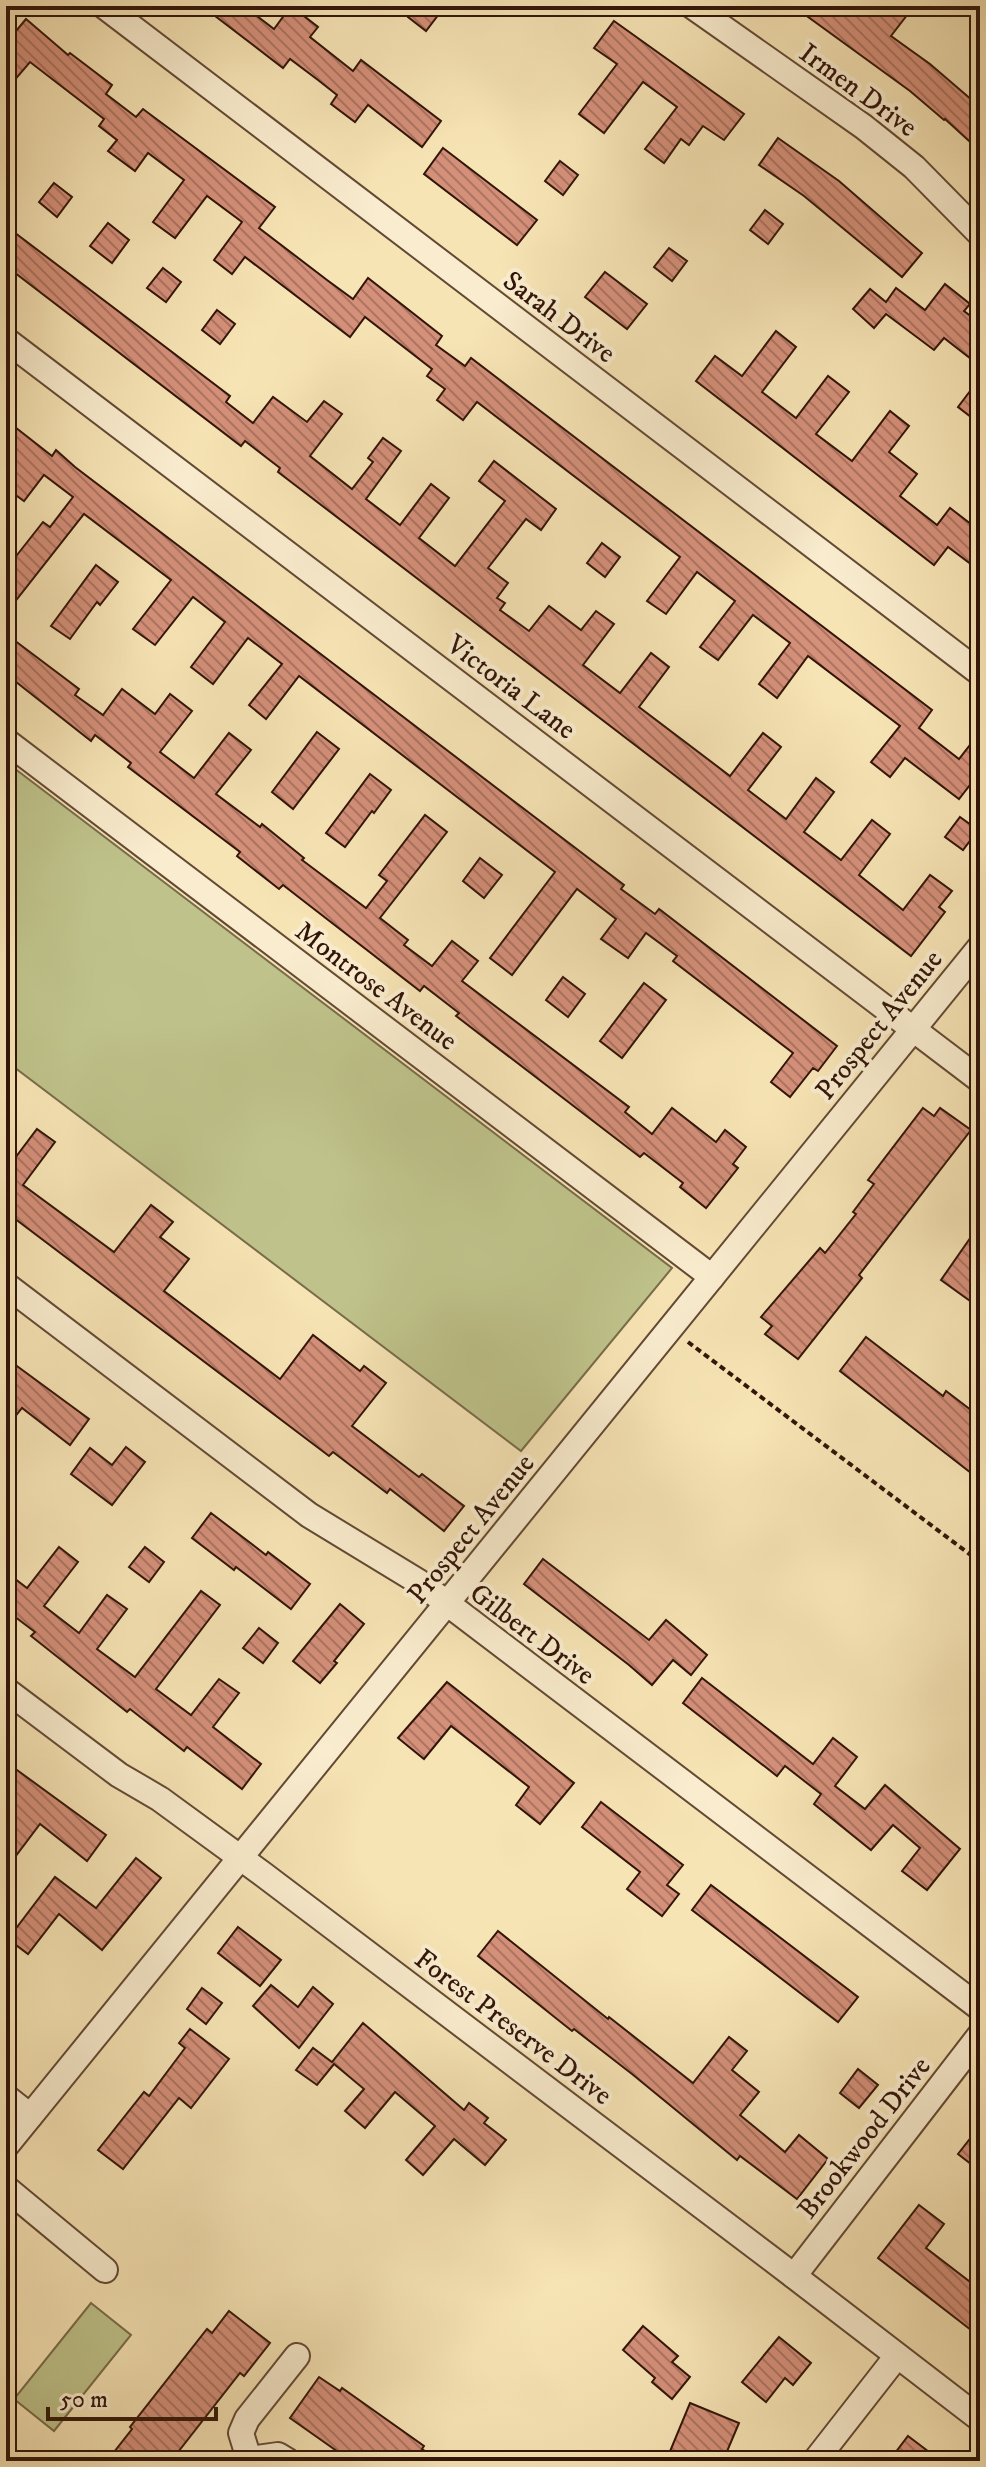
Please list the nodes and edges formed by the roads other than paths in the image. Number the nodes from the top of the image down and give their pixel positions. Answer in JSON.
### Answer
{"nodes":[{"id":1,"x":104,"y":6,"type":"edge"},
{"id":2,"x":692,"y":6,"type":"edge"},
{"id":3,"x":980,"y":234,"type":"edge"},
{"id":4,"x":6,"y":340,"type":"edge"},
{"id":5,"x":980,"y":673,"type":"edge"},
{"id":6,"x":6,"y":741,"type":"edge"},
{"id":7,"x":980,"y":947,"type":"edge"},
{"id":8,"x":914,"y":1028,"type":"junction"},
{"id":9,"x":980,"y":1080,"type":"edge"},
{"id":10,"x":712,"y":1277,"type":"junction"},
{"id":11,"x":6,"y":1285,"type":"edge"},
{"id":12,"x":446,"y":1604,"type":"junction"},
{"id":13,"x":6,"y":1690,"type":"edge"},
{"id":14,"x":239,"y":1857,"type":"junction"},
{"id":15,"x":980,"y":2008,"type":"edge"},
{"id":16,"x":980,"y":2035,"type":"edge"},
{"id":17,"x":6,"y":2097,"type":"edge"},
{"id":18,"x":30,"y":2116,"type":"junction"},
{"id":19,"x":6,"y":2146,"type":"edge"},
{"id":20,"x":6,"y":2188,"type":"edge"},
{"id":21,"x":105,"y":2270,"type":"dead end"},
{"id":22,"x":794,"y":2276,"type":"junction"},
{"id":23,"x":297,"y":2356,"type":"dead end"},
{"id":24,"x":897,"y":2356,"type":"junction"},
{"id":25,"x":980,"y":2419,"type":"edge"},
{"id":26,"x":248,"y":2460,"type":"edge"},
{"id":27,"x":288,"y":2461,"type":"edge"},
{"id":28,"x":815,"y":2461,"type":"edge"}],
"edges":[{"from":1,"to":5,"type":"street","name":"Sarah Drive"},
{"from":2,"to":3,"type":"street","name":"Irmen Drive"},
{"from":4,"to":8,"type":"street","name":"Victoria Lane"},
{"from":6,"to":10,"type":"street","name":"Montrose Avenue"},
{"from":7,"to":8,"type":"street","name":"Prospect Avenue"},
{"from":8,"to":9,"type":"street","name":"Victoria Lane"},
{"from":8,"to":10,"type":"street","name":"Prospect Avenue"},
{"from":10,"to":12,"type":"street","name":"Prospect Avenue"},
{"from":11,"to":12,"type":"street","name":"Gilbert Drive"},
{"from":12,"to":14,"type":"street","name":"Prospect Avenue"},
{"from":12,"to":15,"type":"street","name":"Gilbert Drive"},
{"from":13,"to":14,"type":"street","name":"Forest Preserve Drive"},
{"from":14,"to":18,"type":"street","name":"Prospect Avenue"},
{"from":14,"to":22,"type":"street","name":"Forest Preserve Drive"},
{"from":16,"to":22,"type":"street","name":"Brookwood Drive"},
{"from":17,"to":18,"type":"street"},
{"from":18,"to":19,"type":"street","name":"Prospect Avenue"},
{"from":20,"to":21,"type":"street"},
{"from":22,"to":24,"type":"street","name":"Forest Preserve Drive"},
{"from":23,"to":26,"type":"street"},
{"from":24,"to":25,"type":"street","name":"Forest Preserve Drive"},
{"from":24,"to":28,"type":"street"},
{"from":26,"to":27,"type":"street"}]}
